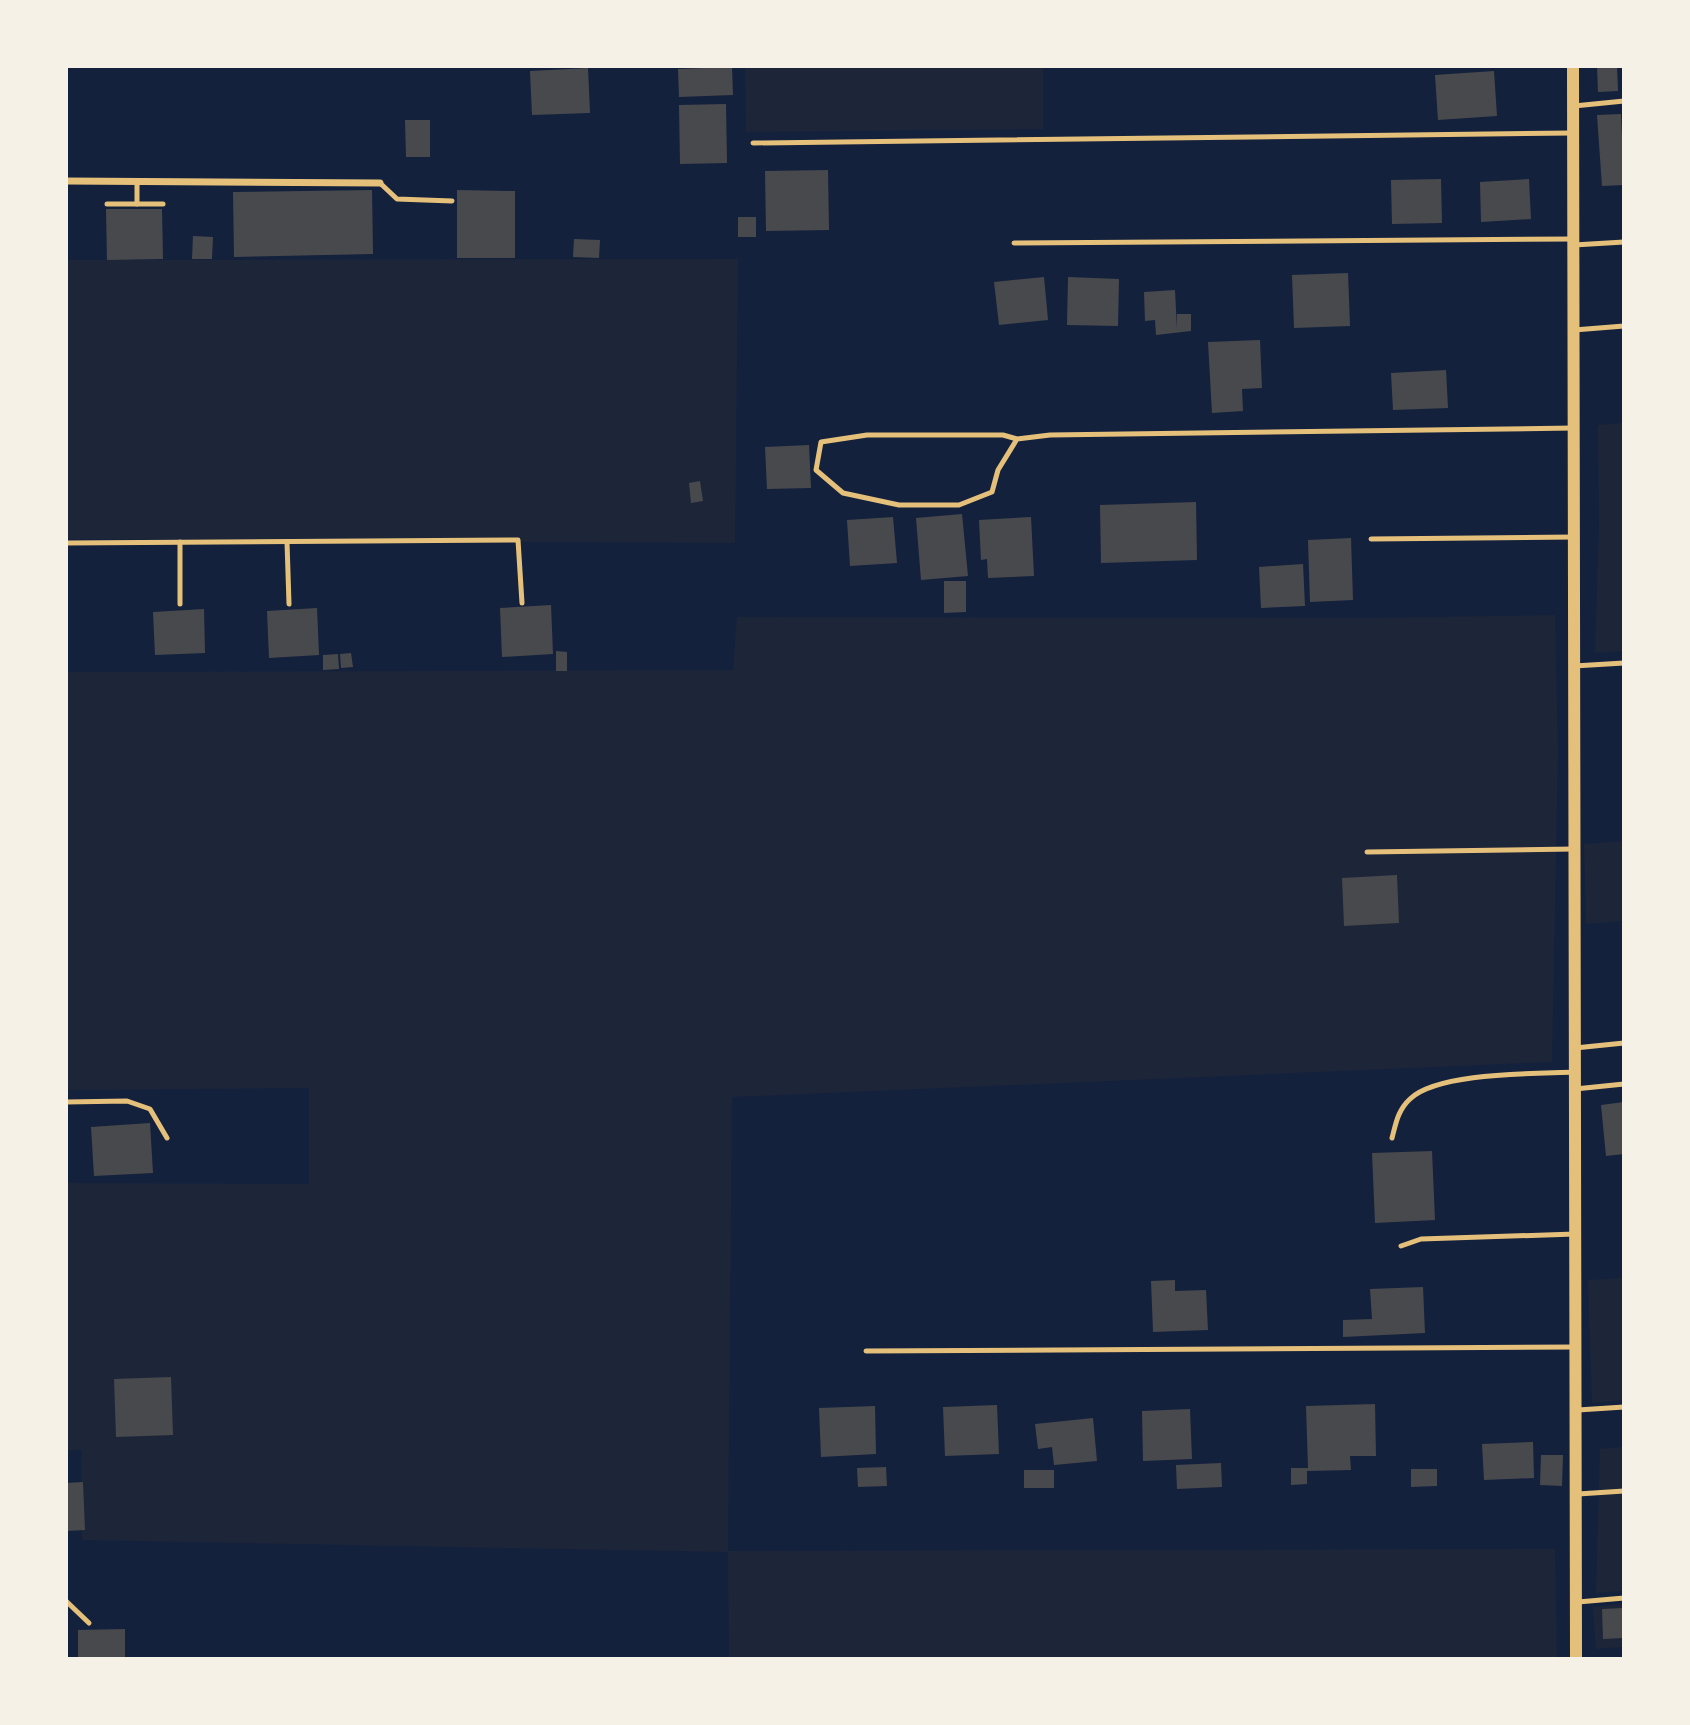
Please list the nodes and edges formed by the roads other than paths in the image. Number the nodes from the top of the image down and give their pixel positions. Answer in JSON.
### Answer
{"nodes":[{"id":1,"x":1573,"y":66,"type":"edge"},
{"id":2,"x":1623,"y":101,"type":"edge"},
{"id":3,"x":1573,"y":106,"type":"junction"},
{"id":4,"x":1573,"y":133,"type":"junction"},
{"id":5,"x":752,"y":143,"type":"dead end"},
{"id":6,"x":66,"y":181,"type":"edge"},
{"id":7,"x":137,"y":181,"type":"junction"},
{"id":8,"x":380,"y":183,"type":"joint"},
{"id":9,"x":452,"y":201,"type":"dead end"},
{"id":10,"x":107,"y":204,"type":"dead end"},
{"id":11,"x":136,"y":204,"type":"junction"},
{"id":12,"x":163,"y":204,"type":"dead end"},
{"id":13,"x":1573,"y":242,"type":"junction"},
{"id":14,"x":1623,"y":242,"type":"edge"},
{"id":15,"x":1014,"y":243,"type":"dead end"},
{"id":16,"x":1623,"y":326,"type":"edge"},
{"id":17,"x":1574,"y":330,"type":"junction"},
{"id":18,"x":1574,"y":428,"type":"junction"},
{"id":19,"x":1017,"y":439,"type":"junction"},
{"id":20,"x":1574,"y":537,"type":"junction"},
{"id":21,"x":1371,"y":539,"type":"dead end"},
{"id":22,"x":180,"y":542,"type":"junction"},
{"id":23,"x":287,"y":542,"type":"junction"},
{"id":24,"x":66,"y":543,"type":"edge"},
{"id":25,"x":522,"y":603,"type":"dead end"},
{"id":26,"x":180,"y":604,"type":"dead end"},
{"id":27,"x":289,"y":604,"type":"dead end"},
{"id":28,"x":1623,"y":663,"type":"edge"},
{"id":29,"x":1574,"y":666,"type":"junction"},
{"id":30,"x":1575,"y":849,"type":"junction"},
{"id":31,"x":1367,"y":852,"type":"dead end"},
{"id":32,"x":1623,"y":1043,"type":"edge"},
{"id":33,"x":1575,"y":1048,"type":"junction"},
{"id":34,"x":1575,"y":1072,"type":"junction"},
{"id":35,"x":1623,"y":1084,"type":"edge"},
{"id":36,"x":1575,"y":1089,"type":"junction"},
{"id":37,"x":66,"y":1101,"type":"edge"},
{"id":38,"x":167,"y":1138,"type":"dead end"},
{"id":39,"x":1392,"y":1138,"type":"dead end"},
{"id":40,"x":1575,"y":1234,"type":"junction"},
{"id":41,"x":1401,"y":1246,"type":"dead end"},
{"id":42,"x":1576,"y":1347,"type":"junction"},
{"id":43,"x":866,"y":1351,"type":"dead end"},
{"id":44,"x":1623,"y":1407,"type":"edge"},
{"id":45,"x":1576,"y":1411,"type":"junction"},
{"id":46,"x":1623,"y":1491,"type":"edge"},
{"id":47,"x":1576,"y":1494,"type":"junction"},
{"id":48,"x":1623,"y":1598,"type":"edge"},
{"id":49,"x":66,"y":1601,"type":"edge"},
{"id":50,"x":1576,"y":1602,"type":"junction"},
{"id":51,"x":89,"y":1623,"type":"dead end"},
{"id":52,"x":1576,"y":1658,"type":"edge"}],
"edges":[{"from":1,"to":3,"type":"street"},
{"from":2,"to":3,"type":"lane"},
{"from":3,"to":4,"type":"street"},
{"from":4,"to":5,"type":"lane"},
{"from":4,"to":13,"type":"street"},
{"from":6,"to":7,"type":"street"},
{"from":7,"to":8,"type":"street"},
{"from":7,"to":11,"type":"lane"},
{"from":8,"to":9,"type":"lane"},
{"from":10,"to":11,"type":"lane"},
{"from":11,"to":12,"type":"lane"},
{"from":13,"to":14,"type":"lane"},
{"from":13,"to":15,"type":"lane"},
{"from":13,"to":17,"type":"street"},
{"from":16,"to":17,"type":"lane"},
{"from":17,"to":18,"type":"street"},
{"from":18,"to":19,"type":"lane"},
{"from":18,"to":20,"type":"street"},
{"from":19,"to":19,"type":"lane"},
{"from":20,"to":21,"type":"lane"},
{"from":20,"to":29,"type":"street"},
{"from":22,"to":23,"type":"lane"},
{"from":22,"to":24,"type":"lane"},
{"from":22,"to":26,"type":"lane"},
{"from":23,"to":25,"type":"lane"},
{"from":23,"to":27,"type":"lane"},
{"from":28,"to":29,"type":"lane"},
{"from":29,"to":30,"type":"street"},
{"from":30,"to":31,"type":"lane"},
{"from":30,"to":33,"type":"street"},
{"from":32,"to":33,"type":"lane"},
{"from":33,"to":34,"type":"street"},
{"from":34,"to":36,"type":"street"},
{"from":34,"to":39,"type":"lane"},
{"from":35,"to":36,"type":"lane"},
{"from":36,"to":40,"type":"street"},
{"from":37,"to":38,"type":"lane"},
{"from":40,"to":41,"type":"lane"},
{"from":40,"to":42,"type":"street"},
{"from":42,"to":43,"type":"lane"},
{"from":42,"to":45,"type":"street"},
{"from":44,"to":45,"type":"lane"},
{"from":45,"to":47,"type":"street"},
{"from":46,"to":47,"type":"lane"},
{"from":47,"to":50,"type":"street"},
{"from":48,"to":50,"type":"lane"},
{"from":49,"to":51,"type":"lane"},
{"from":50,"to":52,"type":"street"}]}
